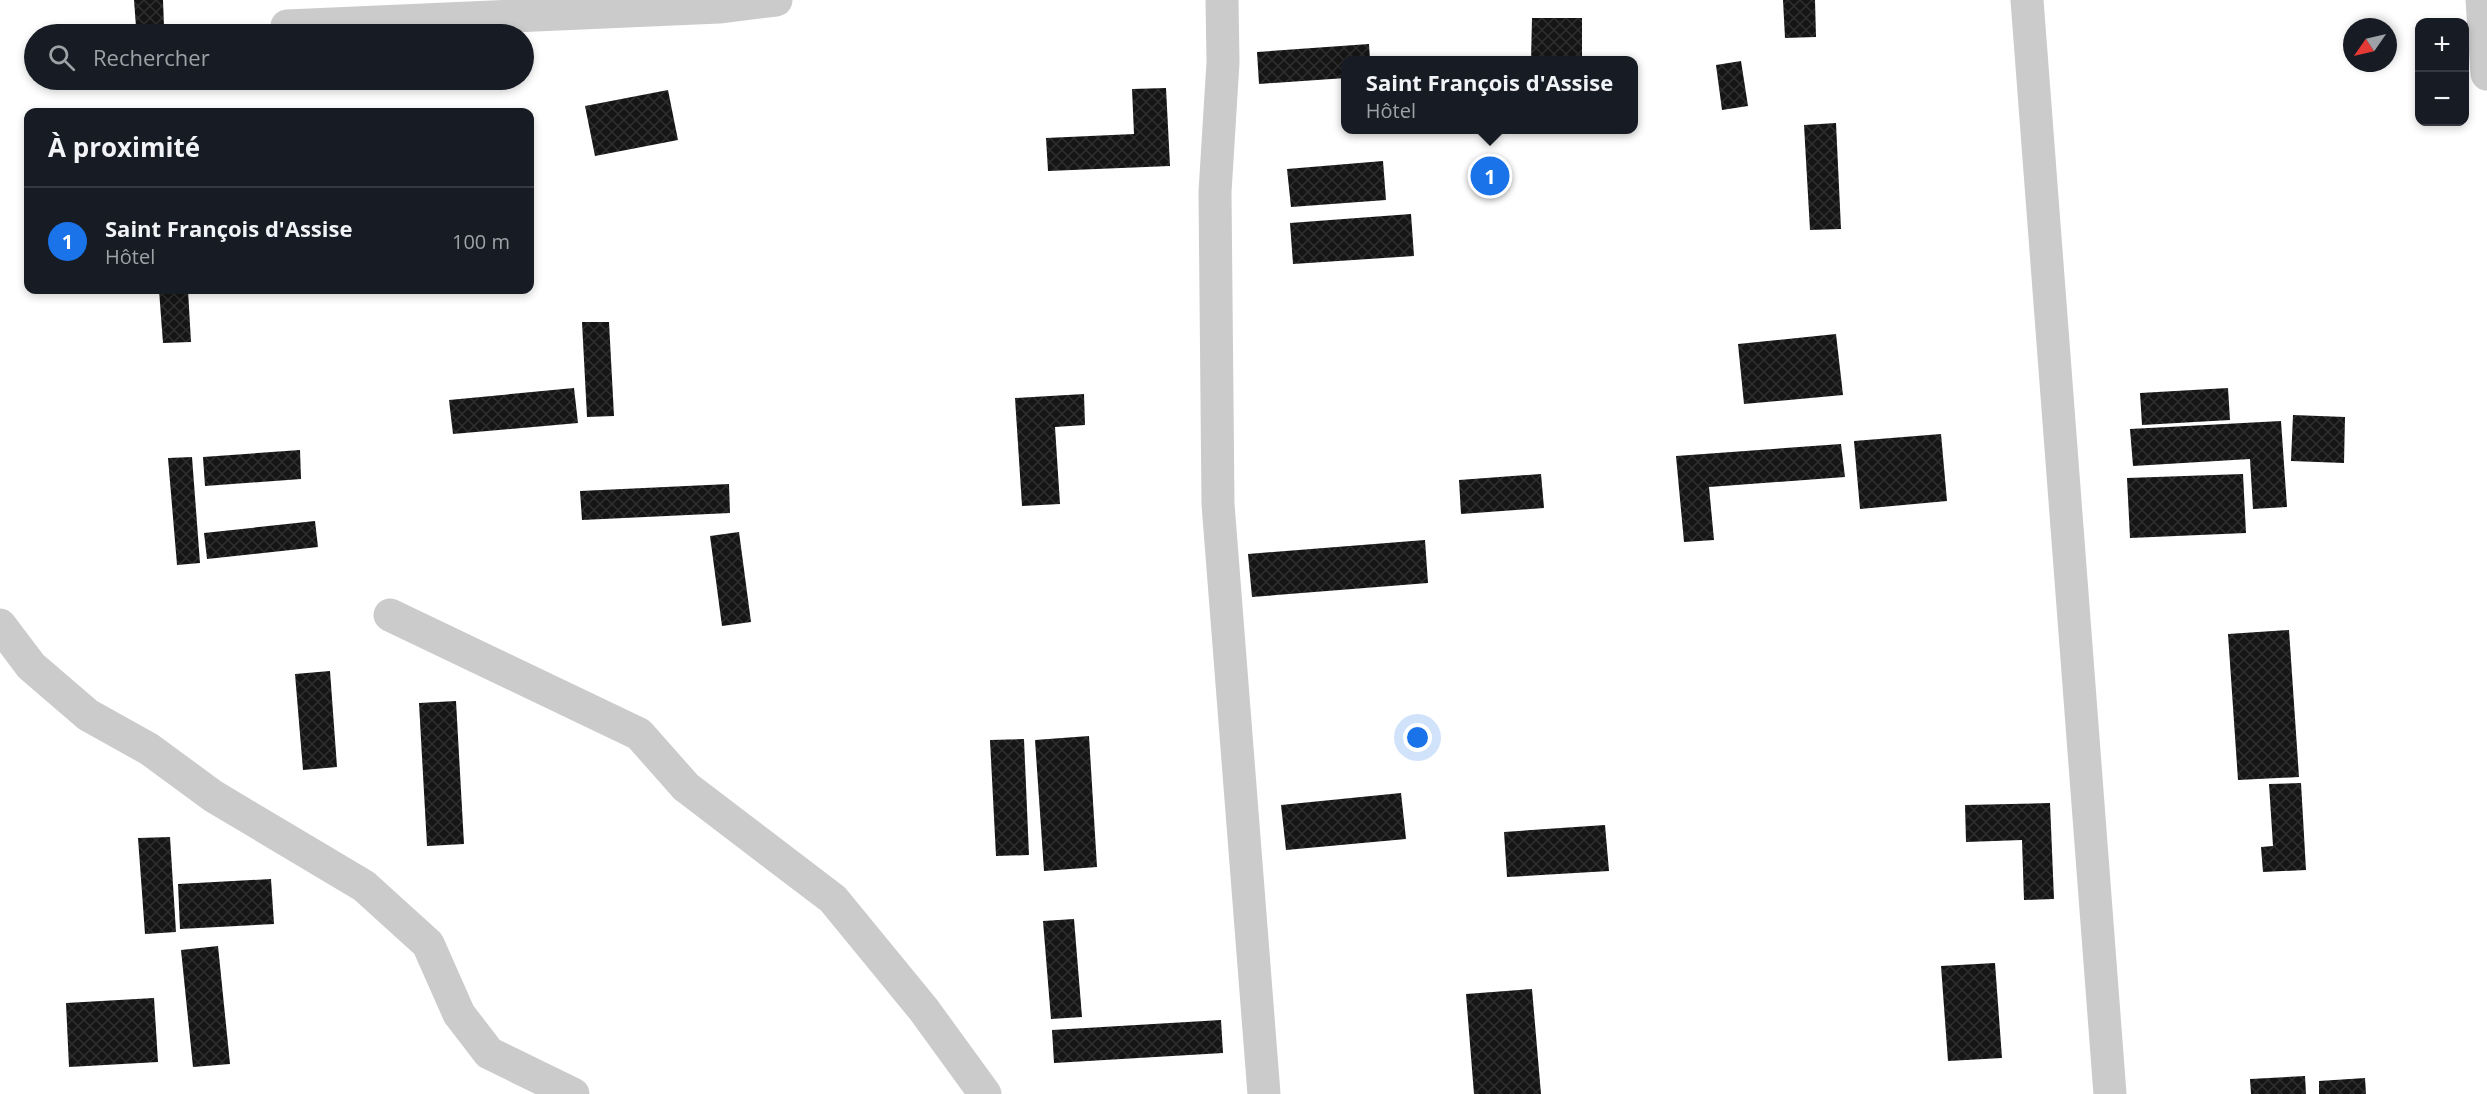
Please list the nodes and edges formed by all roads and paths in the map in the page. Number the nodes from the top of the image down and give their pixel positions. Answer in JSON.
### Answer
{"nodes":[{"id":1,"x":776,"y":0,"type":"edge"},
{"id":2,"x":1221,"y":0,"type":"edge"},
{"id":3,"x":2027,"y":0,"type":"edge"},
{"id":4,"x":2482,"y":0,"type":"edge"},
{"id":5,"x":332,"y":24,"type":"edge"},
{"id":6,"x":2487,"y":74,"type":"edge"},
{"id":7,"x":390,"y":615,"type":"dead end"},
{"id":8,"x":0,"y":625,"type":"edge"},
{"id":9,"x":573,"y":1094,"type":"edge"},
{"id":10,"x":985,"y":1094,"type":"edge"},
{"id":11,"x":1264,"y":1094,"type":"edge"},
{"id":12,"x":2110,"y":1094,"type":"edge"}],
"edges":[{"from":1,"to":5,"type":"street"},
{"from":2,"to":11,"type":"street"},
{"from":3,"to":12,"type":"street"},
{"from":4,"to":6,"type":"street"},
{"from":7,"to":10,"type":"street"},
{"from":8,"to":9,"type":"street"}]}
